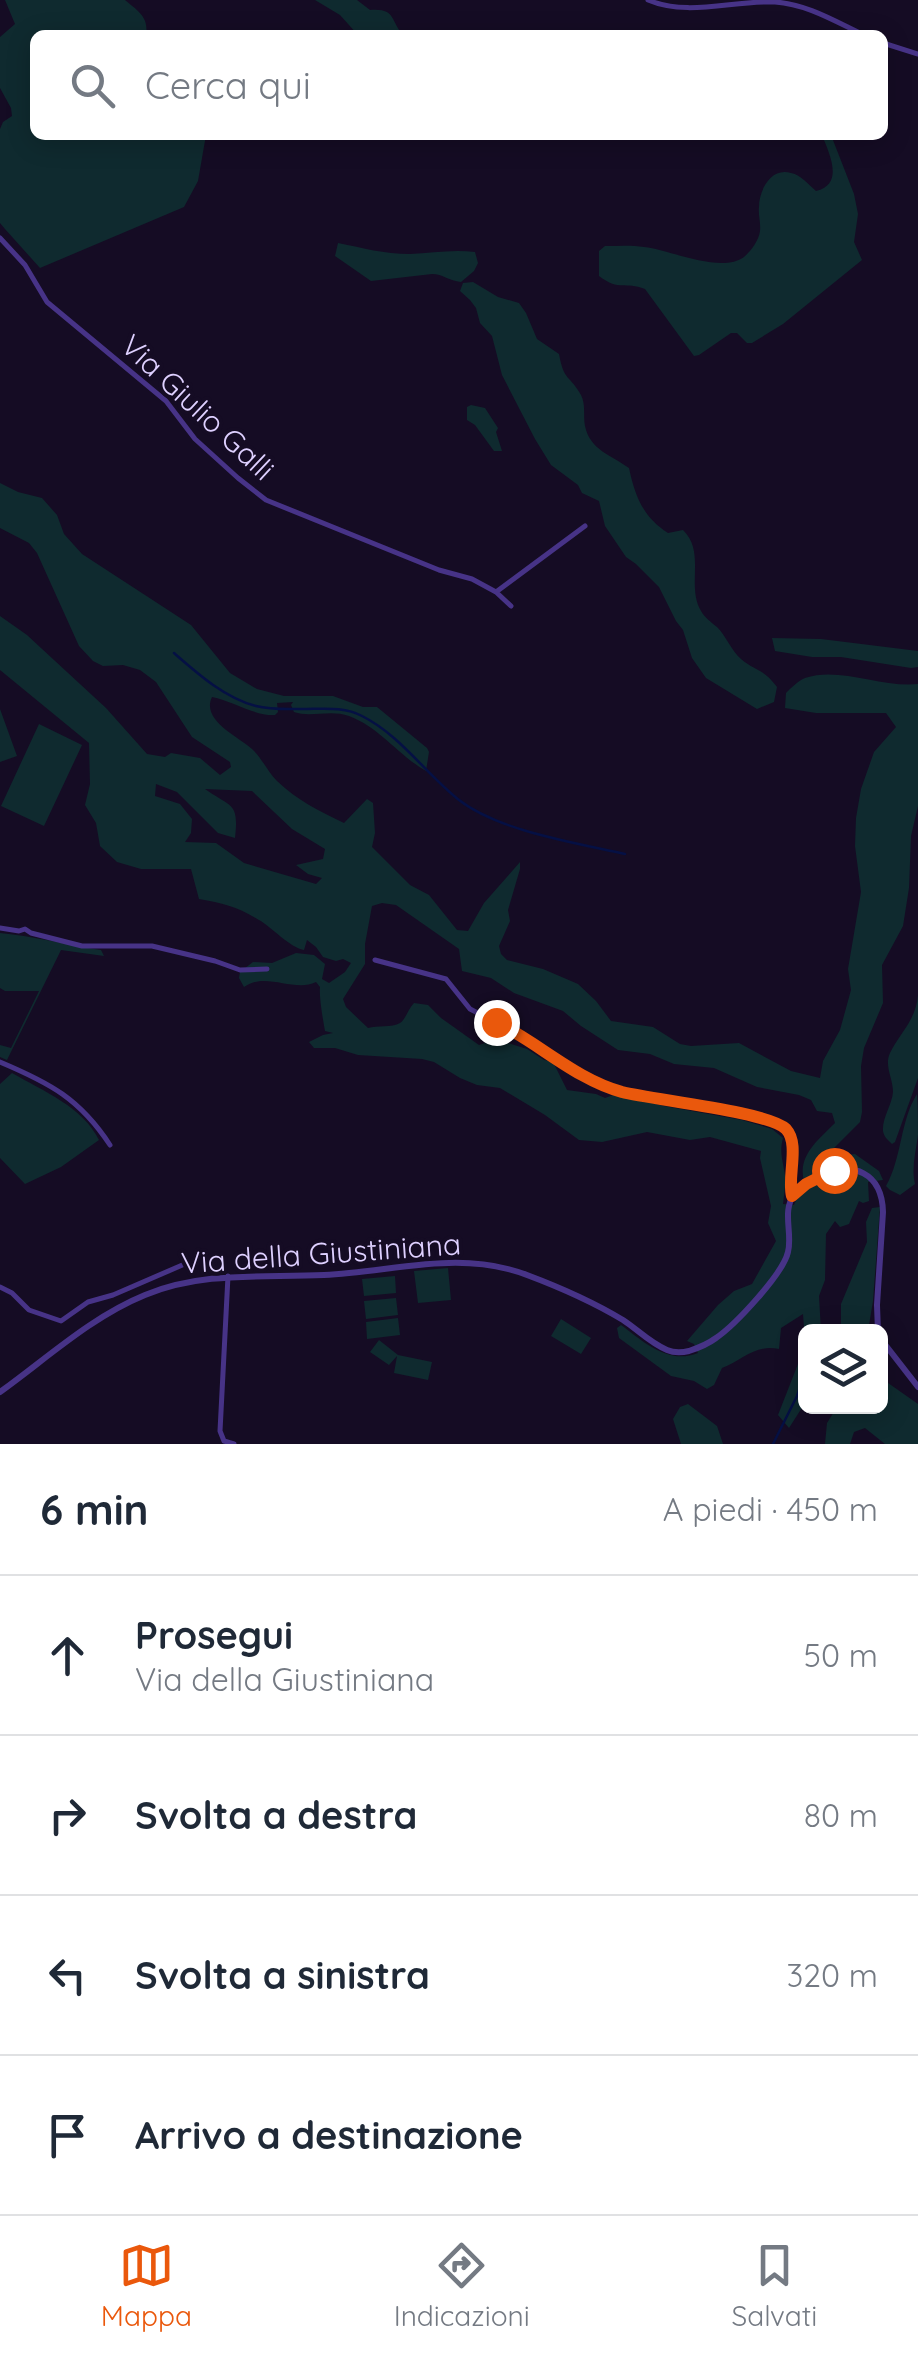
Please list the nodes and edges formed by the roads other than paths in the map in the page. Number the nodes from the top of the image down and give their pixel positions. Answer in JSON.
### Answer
{"nodes":[{"id":1,"x":648,"y":0,"type":"edge"},
{"id":2,"x":852,"y":30,"type":"edge"},
{"id":3,"x":888,"y":45,"type":"edge"},
{"id":4,"x":918,"y":54,"type":"edge"},
{"id":5,"x":0,"y":238,"type":"edge"},
{"id":6,"x":586,"y":526,"type":"dead end"},
{"id":7,"x":496,"y":592,"type":"junction"},
{"id":8,"x":511,"y":606,"type":"dead end"},
{"id":9,"x":0,"y":928,"type":"edge"},
{"id":10,"x":374,"y":960,"type":"dead end"},
{"id":11,"x":268,"y":969,"type":"dead end"},
{"id":12,"x":0,"y":1062,"type":"edge"},
{"id":13,"x":110,"y":1145,"type":"dead end"},
{"id":14,"x":792,"y":1196,"type":"junction"},
{"id":15,"x":187,"y":1263,"type":"dead end"},
{"id":16,"x":228,"y":1276,"type":"junction"},
{"id":17,"x":0,"y":1286,"type":"edge"},
{"id":18,"x":878,"y":1324,"type":"edge"},
{"id":19,"x":888,"y":1347,"type":"edge"},
{"id":20,"x":918,"y":1387,"type":"edge"},
{"id":21,"x":0,"y":1392,"type":"edge"},
{"id":22,"x":234,"y":1444,"type":"edge"}],
"edges":[{"from":1,"to":2,"type":"street"},
{"from":3,"to":4,"type":"street"},
{"from":5,"to":7,"type":"street","name":"Via Giulio Galli"},
{"from":6,"to":7,"type":"street"},
{"from":7,"to":8,"type":"street","name":"Via Giulio Galli"},
{"from":9,"to":11,"type":"street"},
{"from":10,"to":14,"type":"street"},
{"from":12,"to":13,"type":"street"},
{"from":14,"to":16,"type":"street","name":"Via della Giustiniana"},
{"from":14,"to":18,"type":"street"},
{"from":15,"to":17,"type":"street"},
{"from":16,"to":21,"type":"street","name":"Via della Giustiniana"},
{"from":16,"to":22,"type":"street"},
{"from":19,"to":20,"type":"street"}]}
